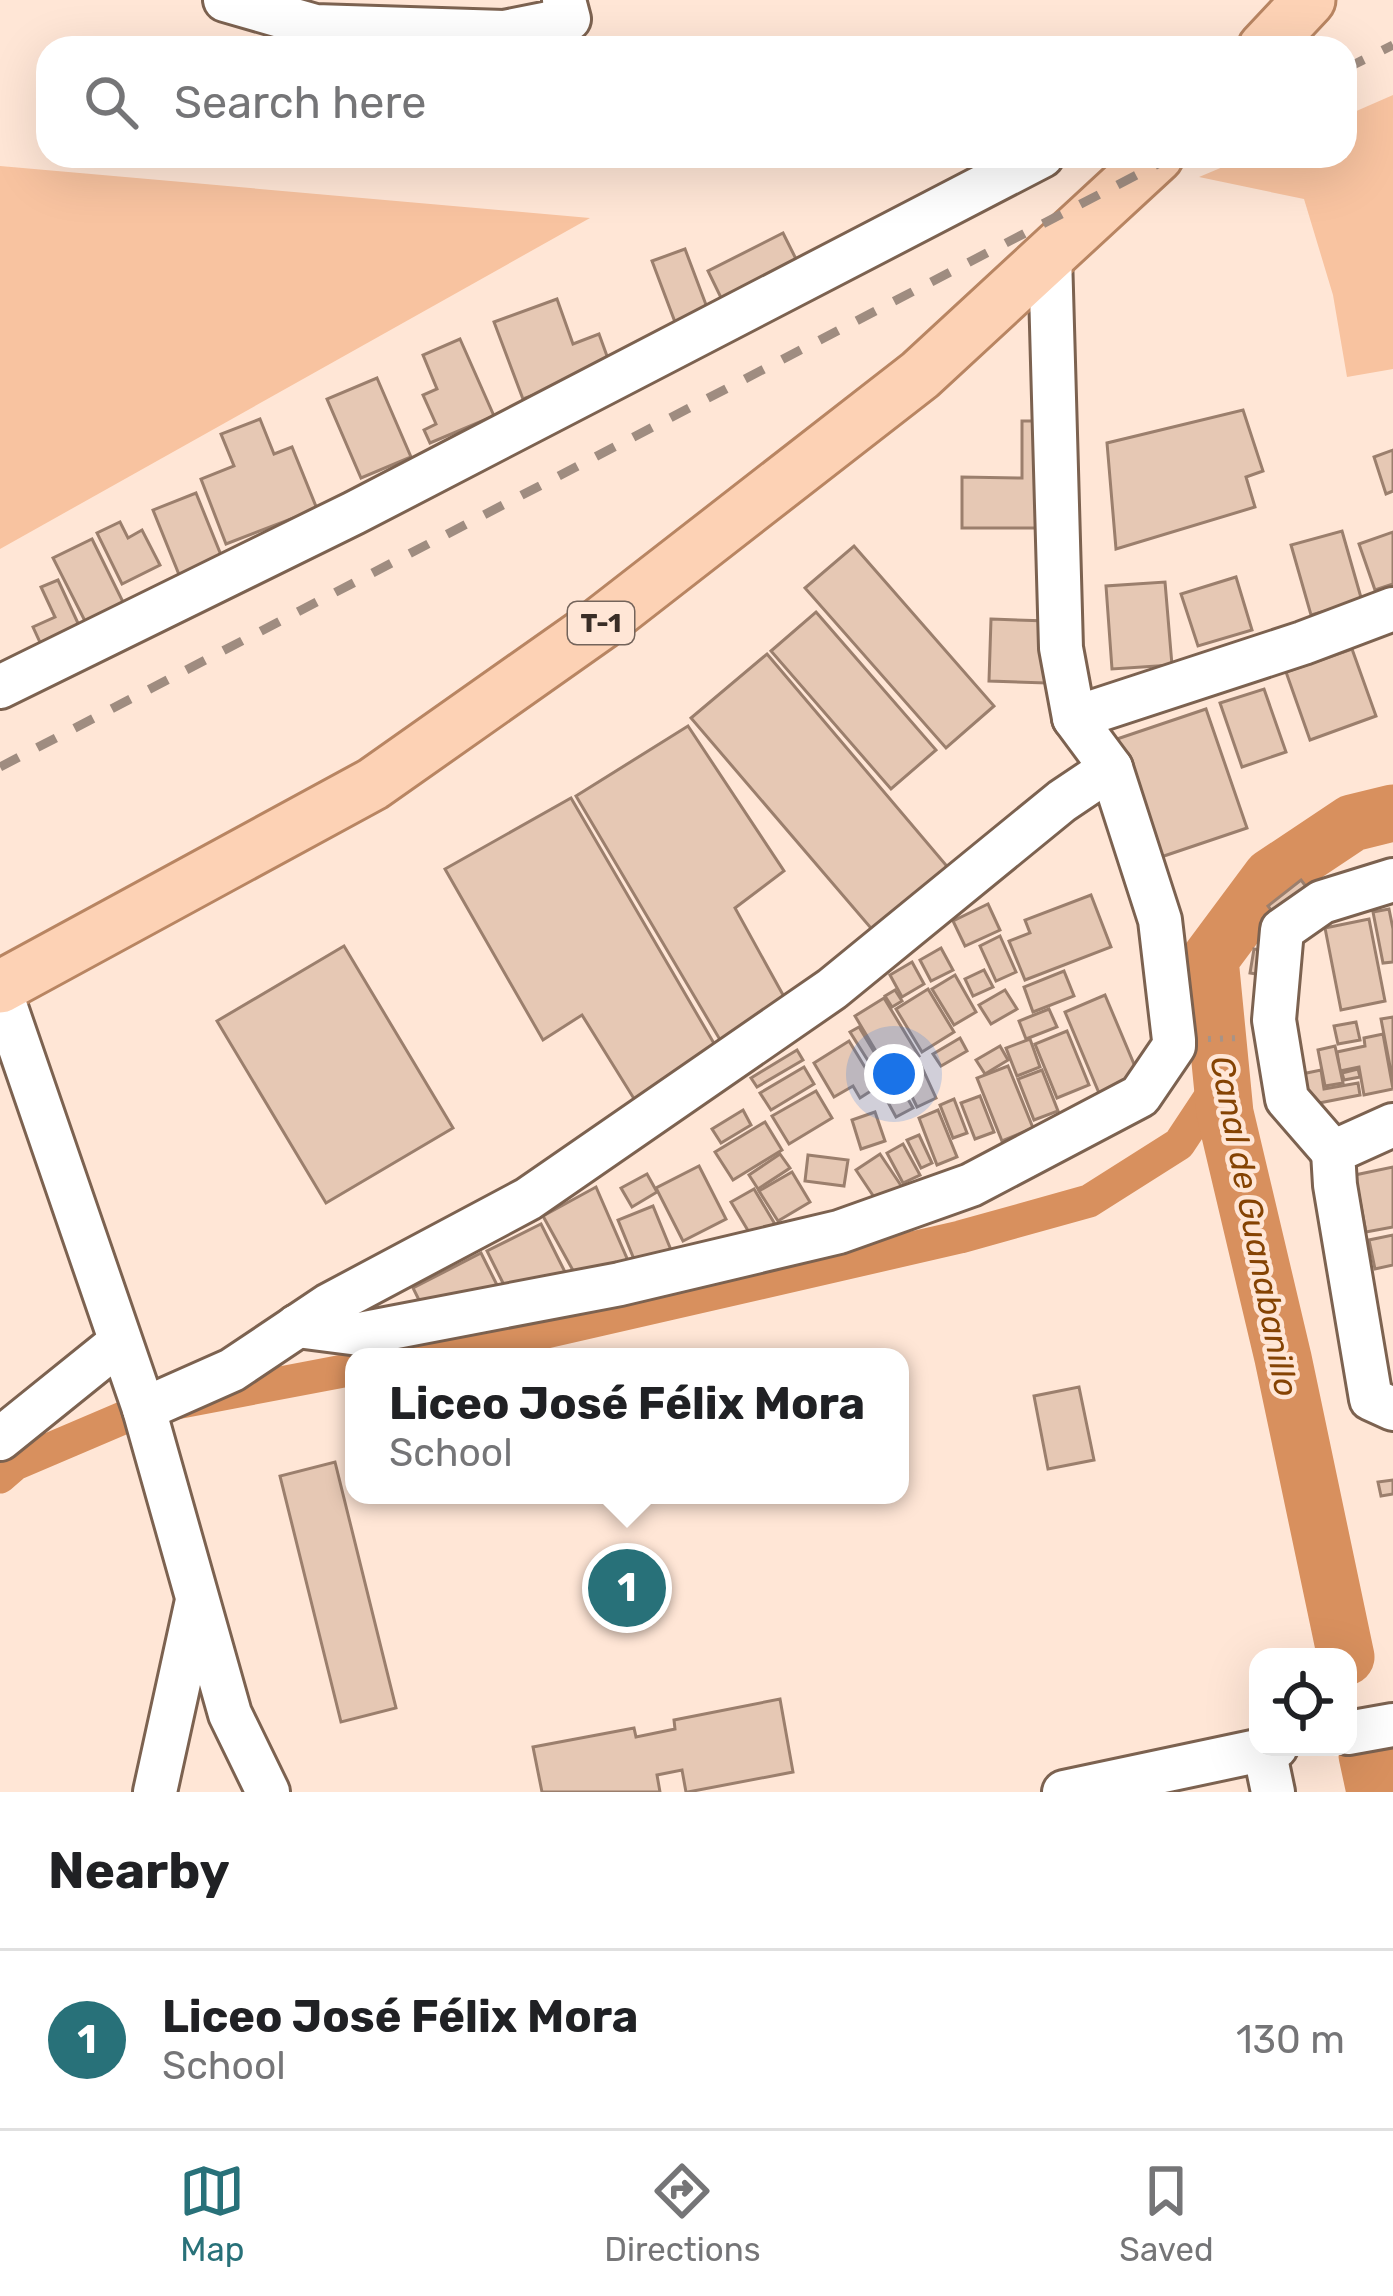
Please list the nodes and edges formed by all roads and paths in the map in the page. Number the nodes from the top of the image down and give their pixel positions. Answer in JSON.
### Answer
{"nodes":[{"id":1,"x":225,"y":0,"type":"edge"},
{"id":2,"x":564,"y":0,"type":"edge"},
{"id":3,"x":1309,"y":0,"type":"edge"},
{"id":4,"x":1275,"y":36,"type":"edge"},
{"id":5,"x":1019,"y":168,"type":"edge"},
{"id":6,"x":1145,"y":168,"type":"edge"},
{"id":7,"x":1050,"y":255,"type":"junction"},
{"id":8,"x":1393,"y":609,"type":"edge"},
{"id":9,"x":0,"y":687,"type":"edge"},
{"id":10,"x":1074,"y":718,"type":"junction"},
{"id":11,"x":1111,"y":768,"type":"junction"},
{"id":12,"x":1393,"y":880,"type":"edge"},
{"id":13,"x":0,"y":988,"type":"edge"},
{"id":14,"x":1255,"y":1037,"type":"dead end"},
{"id":15,"x":1196,"y":1039,"type":"dead end"},
{"id":16,"x":1393,"y":1125,"type":"edge"},
{"id":17,"x":1333,"y":1152,"type":"junction"},
{"id":18,"x":298,"y":1326,"type":"junction"},
{"id":19,"x":119,"y":1343,"type":"junction"},
{"id":20,"x":144,"y":1409,"type":"junction"},
{"id":21,"x":1393,"y":1409,"type":"edge"},
{"id":22,"x":0,"y":1439,"type":"edge"},
{"id":23,"x":197,"y":1598,"type":"junction"},
{"id":24,"x":1393,"y":1725,"type":"edge"},
{"id":25,"x":1357,"y":1731,"type":"edge"},
{"id":26,"x":1249,"y":1752,"type":"edge"},
{"id":27,"x":1271,"y":1756,"type":"edge"},
{"id":28,"x":155,"y":1792,"type":"edge"},
{"id":29,"x":268,"y":1792,"type":"edge"},
{"id":30,"x":1064,"y":1792,"type":"edge"},
{"id":31,"x":1273,"y":1792,"type":"edge"}],
"edges":[{"from":1,"to":2,"type":"street"},
{"from":3,"to":4,"type":"main road"},
{"from":5,"to":9,"type":"street"},
{"from":6,"to":7,"type":"main road","number":"T-1"},
{"from":7,"to":10,"type":"street"},
{"from":7,"to":13,"type":"main road","number":"T-1"},
{"from":8,"to":10,"type":"street"},
{"from":10,"to":11,"type":"street"},
{"from":11,"to":18,"type":"street"},
{"from":11,"to":18,"type":"street"},
{"from":12,"to":17,"type":"street"},
{"from":13,"to":19,"type":"street"},
{"from":14,"to":15,"type":"path"},
{"from":16,"to":17,"type":"street"},
{"from":17,"to":21,"type":"street"},
{"from":18,"to":20,"type":"street"},
{"from":19,"to":20,"type":"street"},
{"from":19,"to":22,"type":"street"},
{"from":20,"to":23,"type":"street"},
{"from":23,"to":28,"type":"street"},
{"from":23,"to":29,"type":"street"},
{"from":24,"to":25,"type":"street"},
{"from":26,"to":30,"type":"street"},
{"from":27,"to":31,"type":"street"}]}
